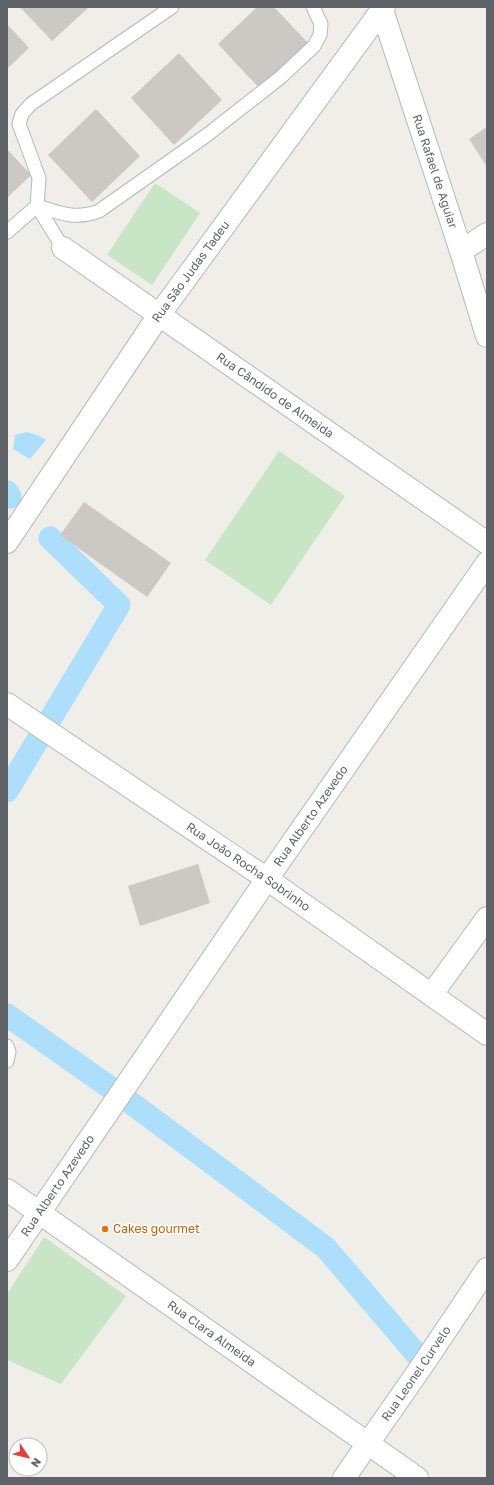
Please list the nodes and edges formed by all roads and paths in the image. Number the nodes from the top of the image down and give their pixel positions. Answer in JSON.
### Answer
{"nodes":[{"id":1,"x":172,"y":7,"type":"edge"},
{"id":2,"x":313,"y":7,"type":"edge"},
{"id":3,"x":382,"y":8,"type":"edge"},
{"id":4,"x":37,"y":206,"type":"junction"},
{"id":5,"x":7,"y":232,"type":"edge"},
{"id":6,"x":487,"y":234,"type":"edge"},
{"id":7,"x":63,"y":248,"type":"joint"},
{"id":8,"x":462,"y":251,"type":"junction"},
{"id":9,"x":159,"y":315,"type":"junction"},
{"id":10,"x":487,"y":336,"type":"edge"},
{"id":11,"x":7,"y":542,"type":"edge"},
{"id":12,"x":487,"y":543,"type":"edge"},
{"id":13,"x":487,"y":563,"type":"edge"},
{"id":14,"x":7,"y":704,"type":"edge"},
{"id":15,"x":267,"y":879,"type":"junction"},
{"id":16,"x":487,"y":918,"type":"edge"},
{"id":17,"x":432,"y":994,"type":"junction"},
{"id":18,"x":487,"y":1034,"type":"edge"},
{"id":19,"x":7,"y":1046,"type":"edge"},
{"id":20,"x":7,"y":1061,"type":"edge"},
{"id":21,"x":7,"y":1190,"type":"edge"},
{"id":22,"x":40,"y":1212,"type":"junction"},
{"id":23,"x":7,"y":1260,"type":"edge"},
{"id":24,"x":487,"y":1269,"type":"edge"},
{"id":25,"x":367,"y":1444,"type":"junction"},
{"id":26,"x":344,"y":1478,"type":"edge"},
{"id":27,"x":417,"y":1478,"type":"edge"}],
"edges":[{"from":1,"to":4,"type":"lane"},
{"from":2,"to":4,"type":"lane"},
{"from":3,"to":8,"type":"street","name":"Rua Rafael de Aguiar"},
{"from":3,"to":9,"type":"street","name":"Rua São Judas Tadeu"},
{"from":4,"to":5,"type":"lane"},
{"from":4,"to":7,"type":"lane"},
{"from":6,"to":8,"type":"street"},
{"from":7,"to":9,"type":"street","name":"Rua Cândido de Almeida"},
{"from":8,"to":10,"type":"street","name":"Rua Rafael de Aguiar"},
{"from":9,"to":11,"type":"street","name":"Rua São Judas Tadeu"},
{"from":9,"to":12,"type":"street","name":"Rua Cândido de Almeida"},
{"from":13,"to":15,"type":"street","name":"Rua Alberto Azevedo"},
{"from":14,"to":15,"type":"street","name":"Rua João Rocha Sobrinho"},
{"from":15,"to":17,"type":"street","name":"Rua João Rocha Sobrinho"},
{"from":15,"to":22,"type":"street","name":"Rua Alberto Azevedo"},
{"from":16,"to":17,"type":"street"},
{"from":17,"to":18,"type":"street","name":"Rua João Rocha Sobrinho"},
{"from":19,"to":20,"type":"lane"},
{"from":21,"to":22,"type":"street","name":"Rua Clara Almeida"},
{"from":22,"to":23,"type":"street","name":"Rua Alberto Azevedo"},
{"from":22,"to":25,"type":"street","name":"Rua Clara Almeida"},
{"from":24,"to":25,"type":"street","name":"Rua Leonel Curvelo"},
{"from":25,"to":26,"type":"street","name":"Rua Leonel Curvelo"},
{"from":25,"to":27,"type":"street","name":"Rua Clara Almeida"}]}
